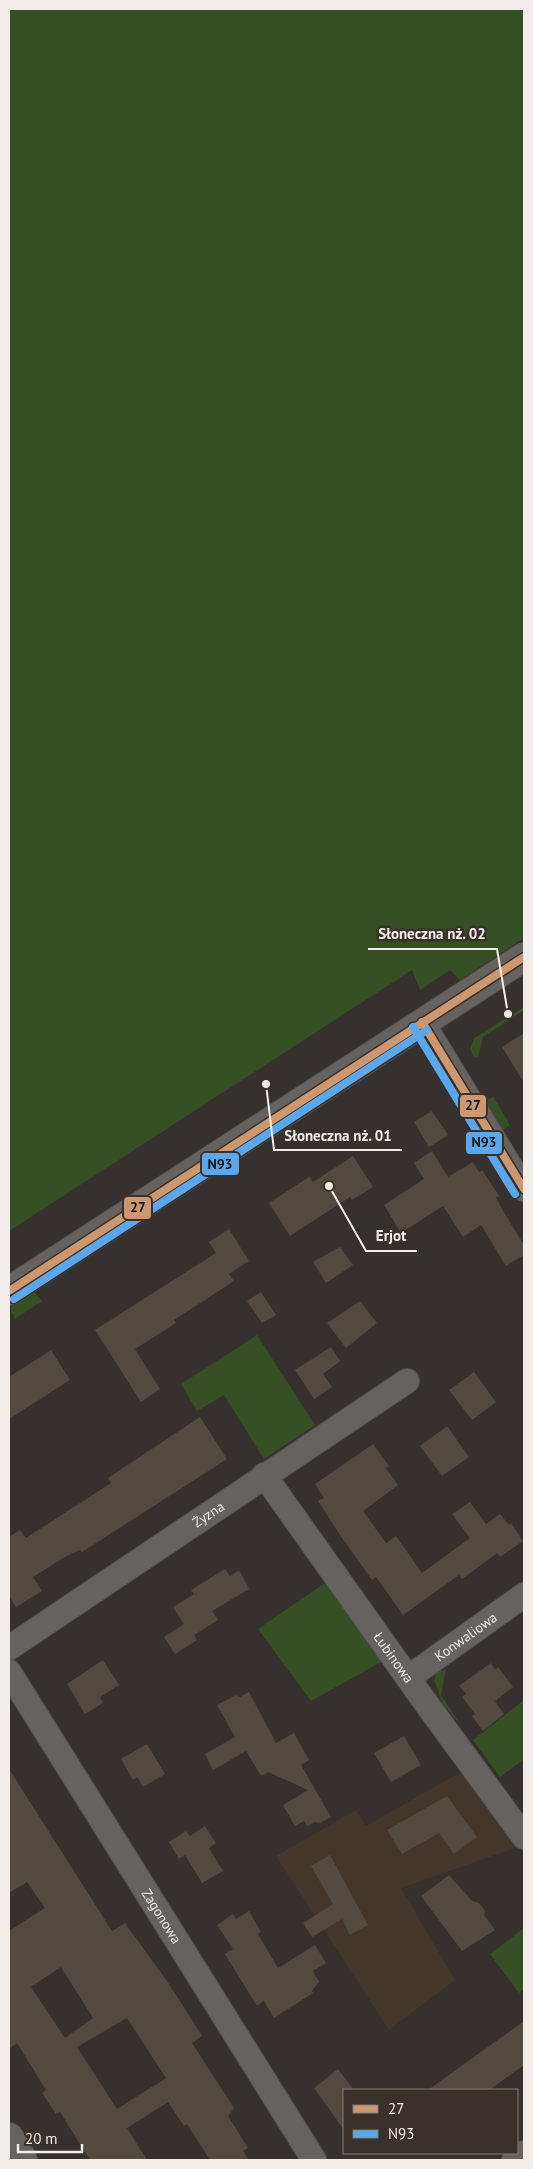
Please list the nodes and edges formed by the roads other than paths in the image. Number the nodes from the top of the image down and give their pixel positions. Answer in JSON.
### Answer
{"nodes":[{"id":1,"x":524,"y":957,"type":"edge"},
{"id":2,"x":422,"y":1022,"type":"junction"},
{"id":3,"x":524,"y":1189,"type":"edge"},
{"id":4,"x":9,"y":1291,"type":"edge"},
{"id":5,"x":407,"y":1381,"type":"dead end"},
{"id":6,"x":264,"y":1475,"type":"junction"},
{"id":7,"x":524,"y":1595,"type":"edge"},
{"id":8,"x":9,"y":1648,"type":"edge"},
{"id":9,"x":9,"y":1672,"type":"edge"},
{"id":10,"x":408,"y":1678,"type":"junction"},
{"id":11,"x":524,"y":1837,"type":"edge"},
{"id":12,"x":9,"y":2138,"type":"edge"},
{"id":13,"x":524,"y":2153,"type":"edge"},
{"id":14,"x":23,"y":2160,"type":"edge"},
{"id":15,"x":314,"y":2160,"type":"edge"},
{"id":16,"x":514,"y":2160,"type":"edge"}],
"edges":[{"from":1,"to":2,"type":"street"},
{"from":2,"to":3,"type":"street"},
{"from":2,"to":4,"type":"street"},
{"from":5,"to":6,"type":"street","name":"Żyzna"},
{"from":6,"to":8,"type":"street","name":"Żyzna"},
{"from":6,"to":10,"type":"street","name":"Łubinowa"},
{"from":7,"to":10,"type":"street","name":"Konwaliowa"},
{"from":9,"to":15,"type":"street","name":"Zagonowa"},
{"from":10,"to":11,"type":"street","name":"Łubinowa"},
{"from":12,"to":14,"type":"street"},
{"from":13,"to":16,"type":"street"}]}
